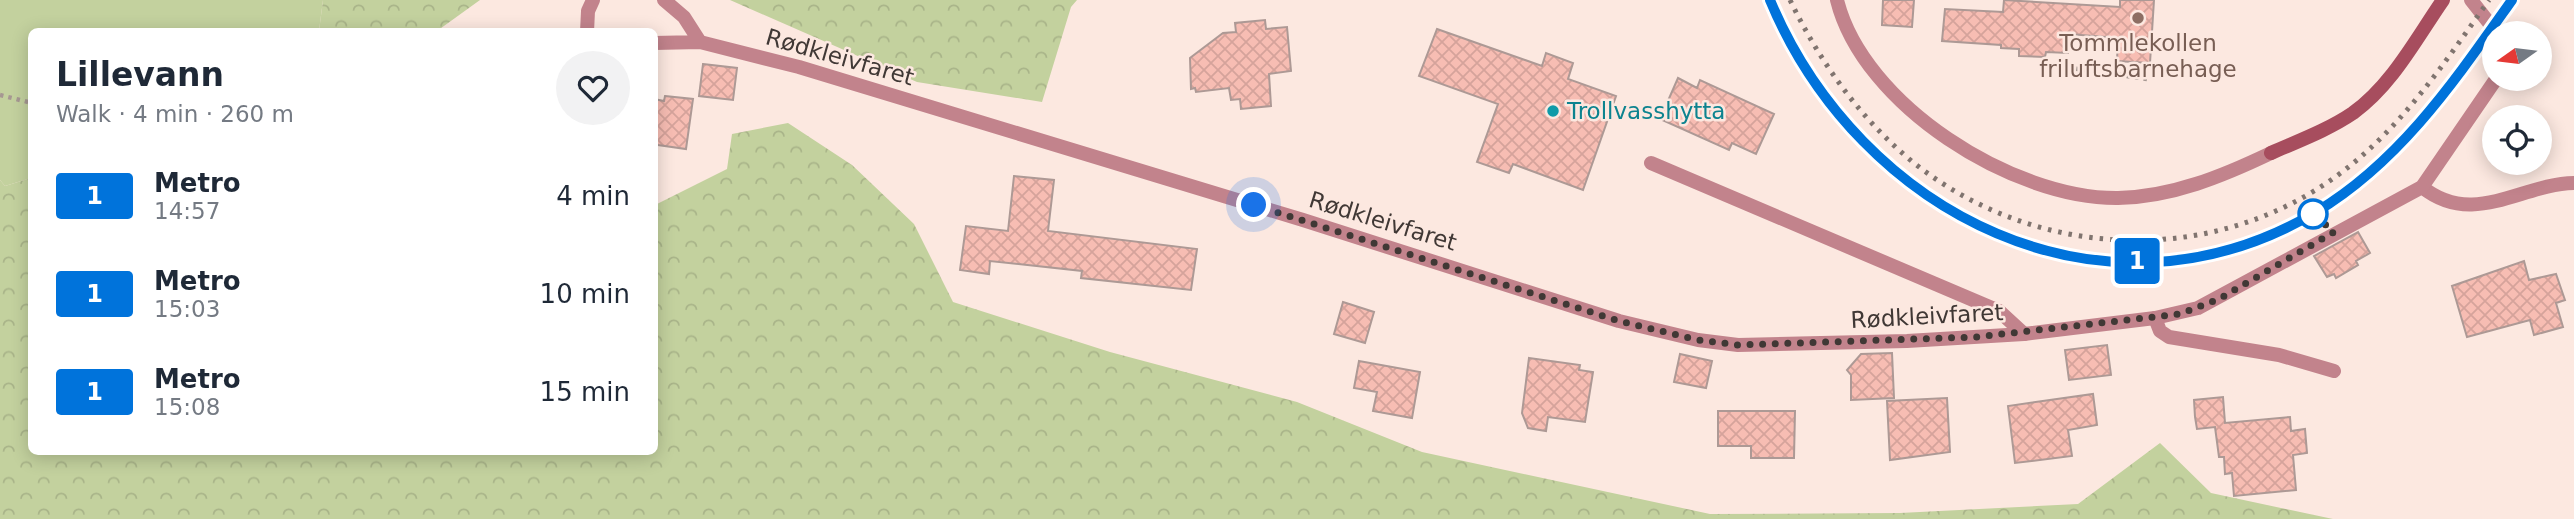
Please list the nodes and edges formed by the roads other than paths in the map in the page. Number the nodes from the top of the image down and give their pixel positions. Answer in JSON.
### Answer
{"nodes":[{"id":1,"x":593,"y":0,"type":"edge"},
{"id":2,"x":664,"y":0,"type":"edge"},
{"id":3,"x":1837,"y":0,"type":"edge"},
{"id":4,"x":2443,"y":0,"type":"edge"},
{"id":5,"x":2471,"y":0,"type":"edge"},
{"id":6,"x":2488,"y":21,"type":"edge"},
{"id":7,"x":587,"y":28,"type":"edge"},
{"id":8,"x":700,"y":42,"type":"junction"},
{"id":9,"x":658,"y":43,"type":"edge"},
{"id":10,"x":2488,"y":91,"type":"edge"},
{"id":11,"x":1651,"y":163,"type":"dead end"},
{"id":12,"x":2574,"y":183,"type":"edge"},
{"id":13,"x":2422,"y":187,"type":"junction"},
{"id":14,"x":2155,"y":318,"type":"junction"},
{"id":15,"x":2024,"y":334,"type":"junction"},
{"id":16,"x":2334,"y":371,"type":"dead end"}],
"edges":[{"from":1,"to":7,"type":"street"},
{"from":2,"to":8,"type":"street"},
{"from":3,"to":4,"type":"street"},
{"from":5,"to":6,"type":"street"},
{"from":8,"to":9,"type":"street","name":"Rødkleivfaret"},
{"from":8,"to":15,"type":"street","name":"Rødkleivfaret"},
{"from":10,"to":13,"type":"street","name":"Rødkleivfaret"},
{"from":11,"to":15,"type":"street","name":"Rødkleivfaret"},
{"from":12,"to":13,"type":"street"},
{"from":13,"to":14,"type":"street","name":"Rødkleivfaret"},
{"from":14,"to":15,"type":"street","name":"Rødkleivfaret"},
{"from":14,"to":16,"type":"street"}]}
